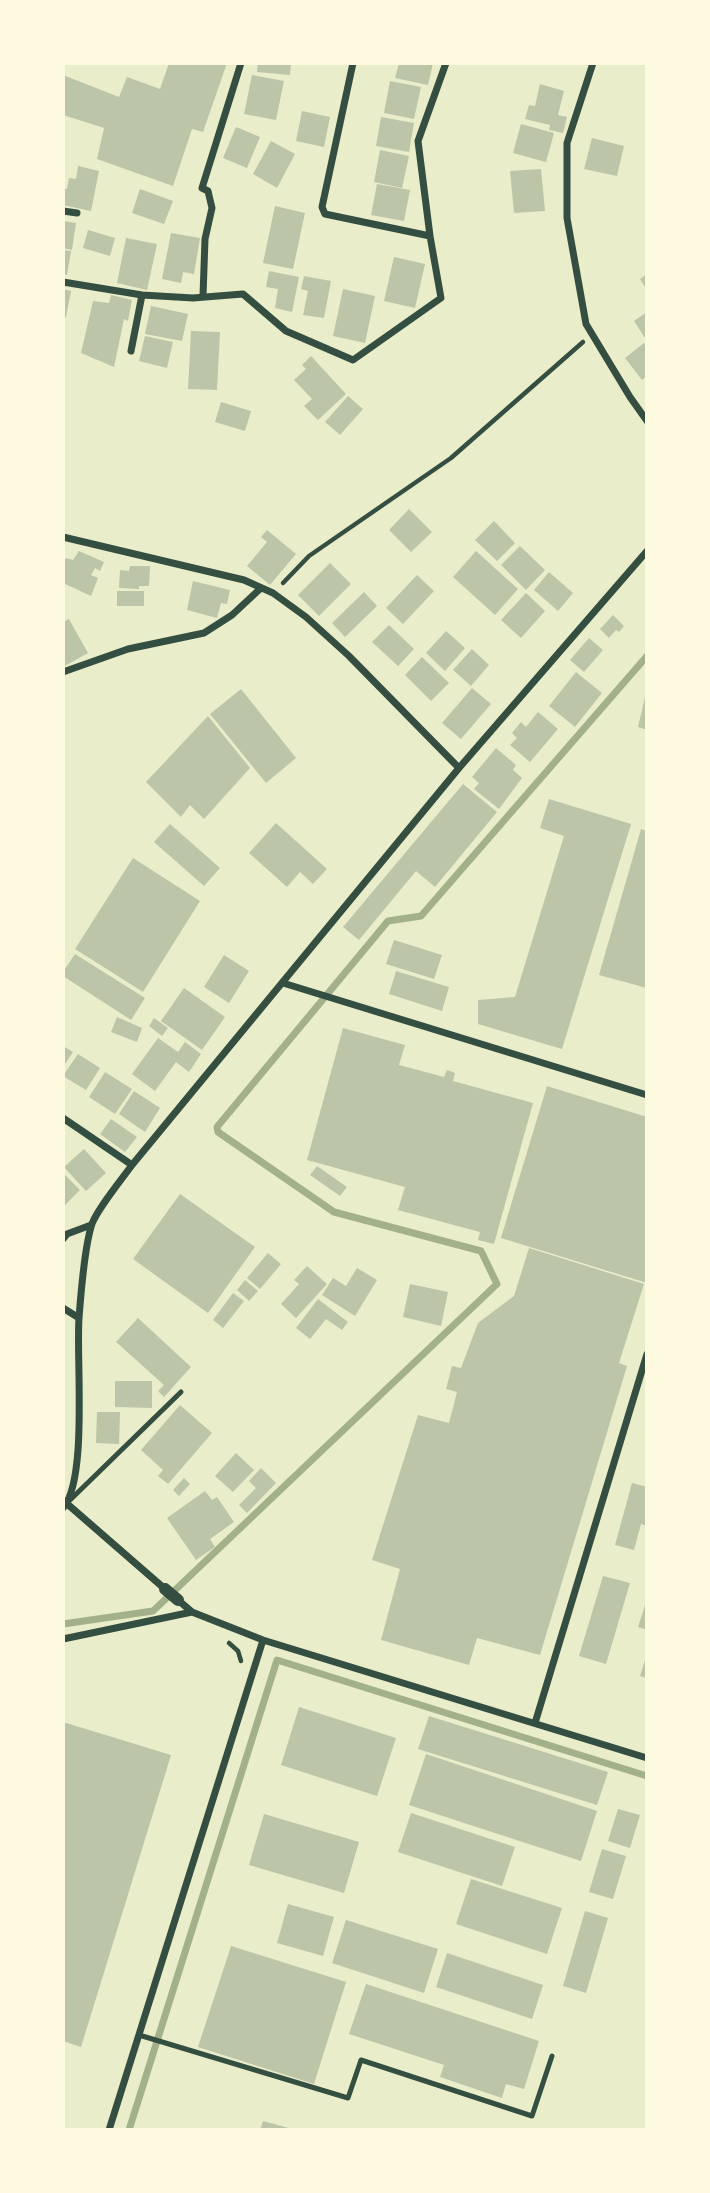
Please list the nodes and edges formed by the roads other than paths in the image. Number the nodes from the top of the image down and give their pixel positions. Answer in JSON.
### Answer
{"nodes":[{"id":1,"x":241,"y":63,"type":"edge"},
{"id":2,"x":353,"y":63,"type":"edge"},
{"id":3,"x":446,"y":63,"type":"edge"},
{"id":4,"x":593,"y":63,"type":"edge"},
{"id":5,"x":63,"y":211,"type":"edge"},
{"id":6,"x":77,"y":214,"type":"dead end"},
{"id":7,"x":430,"y":236,"type":"junction"},
{"id":8,"x":63,"y":282,"type":"edge"},
{"id":9,"x":142,"y":295,"type":"junction"},
{"id":10,"x":203,"y":296,"type":"junction"},
{"id":11,"x":131,"y":351,"type":"dead end"},
{"id":12,"x":647,"y":421,"type":"edge"},
{"id":13,"x":63,"y":537,"type":"edge"},
{"id":14,"x":647,"y":552,"type":"edge"},
{"id":15,"x":261,"y":588,"type":"junction"},
{"id":16,"x":63,"y":672,"type":"edge"},
{"id":17,"x":460,"y":768,"type":"junction"},
{"id":18,"x":283,"y":983,"type":"junction"},
{"id":19,"x":647,"y":1095,"type":"edge"},
{"id":20,"x":63,"y":1118,"type":"edge"},
{"id":21,"x":132,"y":1165,"type":"junction"},
{"id":22,"x":91,"y":1225,"type":"junction"},
{"id":23,"x":63,"y":1239,"type":"edge"},
{"id":24,"x":63,"y":1308,"type":"edge"},
{"id":25,"x":79,"y":1318,"type":"junction"},
{"id":26,"x":647,"y":1354,"type":"edge"},
{"id":27,"x":181,"y":1392,"type":"dead end"},
{"id":28,"x":64,"y":1504,"type":"edge"},
{"id":29,"x":165,"y":1589,"type":"joint"},
{"id":30,"x":178,"y":1600,"type":"joint"},
{"id":31,"x":192,"y":1612,"type":"junction"},
{"id":32,"x":63,"y":1639,"type":"edge"},
{"id":33,"x":263,"y":1640,"type":"junction"},
{"id":34,"x":536,"y":1723,"type":"junction"},
{"id":35,"x":647,"y":1758,"type":"edge"},
{"id":36,"x":139,"y":2035,"type":"junction"},
{"id":37,"x":552,"y":2056,"type":"dead end"},
{"id":38,"x":109,"y":2130,"type":"edge"}],
"edges":[{"from":1,"to":10,"type":"street"},
{"from":2,"to":7,"type":"street"},
{"from":3,"to":7,"type":"street"},
{"from":4,"to":12,"type":"street"},
{"from":5,"to":6,"type":"street"},
{"from":7,"to":10,"type":"street"},
{"from":8,"to":9,"type":"street"},
{"from":9,"to":10,"type":"street"},
{"from":9,"to":11,"type":"street"},
{"from":13,"to":15,"type":"street"},
{"from":14,"to":17,"type":"street"},
{"from":15,"to":16,"type":"street"},
{"from":15,"to":17,"type":"street"},
{"from":17,"to":18,"type":"street"},
{"from":18,"to":19,"type":"street"},
{"from":18,"to":21,"type":"street"},
{"from":20,"to":21,"type":"street"},
{"from":21,"to":22,"type":"street"},
{"from":22,"to":23,"type":"street"},
{"from":22,"to":25,"type":"street"},
{"from":24,"to":25,"type":"street"},
{"from":25,"to":28,"type":"street"},
{"from":26,"to":34,"type":"street"},
{"from":27,"to":28,"type":"lane"},
{"from":28,"to":29,"type":"street"},
{"from":29,"to":30,"type":"street"},
{"from":30,"to":31,"type":"street"},
{"from":31,"to":32,"type":"street"},
{"from":31,"to":33,"type":"street"},
{"from":33,"to":34,"type":"street"},
{"from":33,"to":36,"type":"street"},
{"from":34,"to":35,"type":"street"},
{"from":36,"to":37,"type":"lane"},
{"from":36,"to":38,"type":"street"}]}
